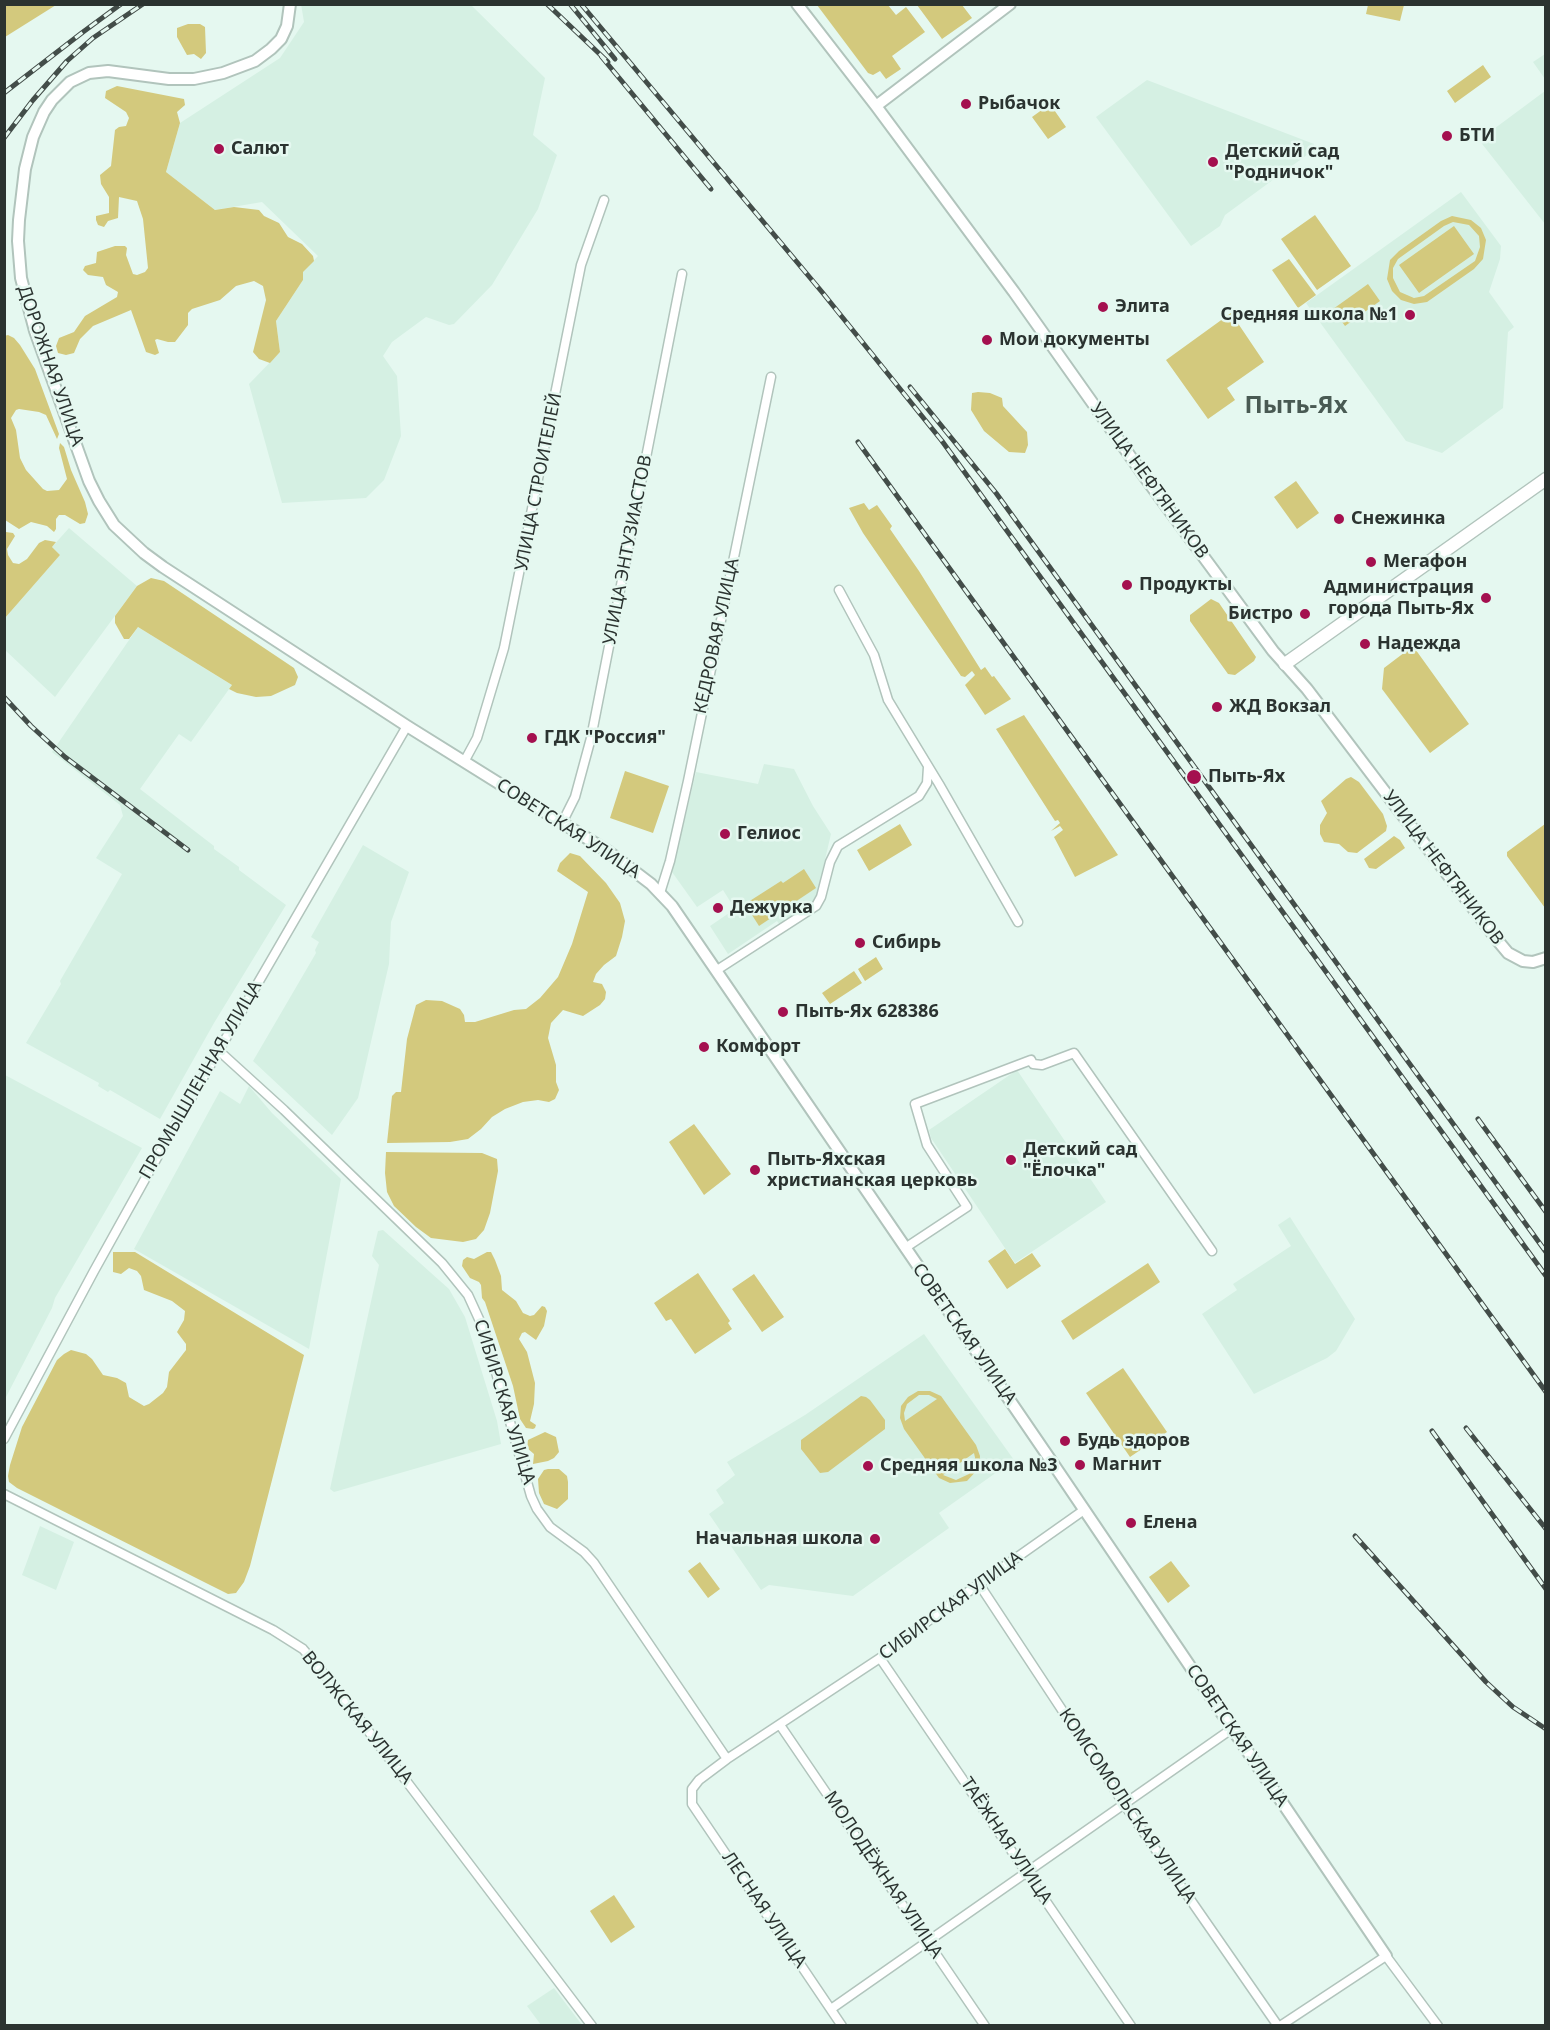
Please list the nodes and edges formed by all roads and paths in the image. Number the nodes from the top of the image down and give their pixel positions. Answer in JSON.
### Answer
{"nodes":[{"id":1,"x":290,"y":4,"type":"edge"},
{"id":2,"x":797,"y":4,"type":"edge"},
{"id":3,"x":1010,"y":4,"type":"edge"},
{"id":4,"x":876,"y":106,"type":"junction"},
{"id":5,"x":604,"y":200,"type":"dead end"},
{"id":6,"x":682,"y":274,"type":"dead end"},
{"id":7,"x":771,"y":377,"type":"dead end"},
{"id":8,"x":1545,"y":479,"type":"edge"},
{"id":9,"x":839,"y":590,"type":"dead end"},
{"id":10,"x":1285,"y":664,"type":"junction"},
{"id":11,"x":407,"y":726,"type":"junction"},
{"id":12,"x":464,"y":762,"type":"junction"},
{"id":13,"x":927,"y":766,"type":"junction"},
{"id":14,"x":562,"y":823,"type":"junction"},
{"id":15,"x":660,"y":893,"type":"junction"},
{"id":16,"x":1018,"y":922,"type":"dead end"},
{"id":17,"x":1545,"y":958,"type":"edge"},
{"id":18,"x":717,"y":970,"type":"junction"},
{"id":19,"x":218,"y":1050,"type":"junction"},
{"id":20,"x":905,"y":1248,"type":"junction"},
{"id":21,"x":1212,"y":1251,"type":"dead end"},
{"id":22,"x":4,"y":1440,"type":"edge"},
{"id":23,"x":4,"y":1494,"type":"edge"},
{"id":24,"x":1084,"y":1510,"type":"junction"},
{"id":25,"x":979,"y":1584,"type":"junction"},
{"id":26,"x":880,"y":1658,"type":"junction"},
{"id":27,"x":780,"y":1725,"type":"junction"},
{"id":28,"x":1233,"y":1728,"type":"junction"},
{"id":29,"x":727,"y":1759,"type":"junction"},
{"id":30,"x":691,"y":1794,"type":"joint"},
{"id":31,"x":1124,"y":1804,"type":"junction"},
{"id":32,"x":1027,"y":1871,"type":"junction"},
{"id":33,"x":927,"y":1941,"type":"junction"},
{"id":34,"x":1386,"y":1956,"type":"junction"},
{"id":35,"x":831,"y":2009,"type":"junction"},
{"id":36,"x":592,"y":2025,"type":"edge"},
{"id":37,"x":842,"y":2025,"type":"edge"},
{"id":38,"x":985,"y":2025,"type":"edge"},
{"id":39,"x":1131,"y":2025,"type":"edge"},
{"id":40,"x":1279,"y":2025,"type":"edge"},
{"id":41,"x":1438,"y":2025,"type":"edge"}],
"edges":[{"from":1,"to":11,"type":"street","name":"ДОРОЖНАЯ УЛИЦА"},
{"from":2,"to":4,"type":"street","name":"УЛИЦА НЕФТЯНИКОВ"},
{"from":3,"to":4,"type":"street"},
{"from":4,"to":10,"type":"street","name":"УЛИЦА НЕФТЯНИКОВ"},
{"from":5,"to":12,"type":"street","name":"УЛИЦА СТРОИТЕЛЕЙ"},
{"from":6,"to":14,"type":"street","name":"УЛИЦА ЭНТУЗИАСТОВ"},
{"from":7,"to":15,"type":"street","name":"КЕДРОВАЯ УЛИЦА"},
{"from":8,"to":10,"type":"main road"},
{"from":9,"to":13,"type":"street"},
{"from":10,"to":17,"type":"street","name":"УЛИЦА НЕФТЯНИКОВ"},
{"from":11,"to":12,"type":"street","name":"СОВЕТСКАЯ УЛИЦА"},
{"from":11,"to":19,"type":"street","name":"ПРОМЫШЛЕННАЯ УЛИЦА"},
{"from":12,"to":14,"type":"street","name":"СОВЕТСКАЯ УЛИЦА"},
{"from":13,"to":16,"type":"street"},
{"from":13,"to":18,"type":"street"},
{"from":14,"to":15,"type":"street","name":"СОВЕТСКАЯ УЛИЦА"},
{"from":15,"to":18,"type":"street","name":"СОВЕТСКАЯ УЛИЦА"},
{"from":18,"to":20,"type":"street","name":"СОВЕТСКАЯ УЛИЦА"},
{"from":19,"to":22,"type":"street","name":"ПРОМЫШЛЕННАЯ УЛИЦА"},
{"from":19,"to":29,"type":"street","name":"СИБИРСКАЯ УЛИЦА"},
{"from":20,"to":21,"type":"street"},
{"from":20,"to":24,"type":"street","name":"СОВЕТСКАЯ УЛИЦА"},
{"from":23,"to":36,"type":"street","name":"ВОЛЖСКАЯ УЛИЦА"},
{"from":24,"to":25,"type":"street","name":"СИБИРСКАЯ УЛИЦА"},
{"from":24,"to":28,"type":"street","name":"СОВЕТСКАЯ УЛИЦА"},
{"from":25,"to":26,"type":"street","name":"СИБИРСКАЯ УЛИЦА"},
{"from":25,"to":31,"type":"street","name":"КОМСОМОЛЬСКАЯ УЛИЦА"},
{"from":26,"to":27,"type":"street","name":"СИБИРСКАЯ УЛИЦА"},
{"from":26,"to":32,"type":"street","name":"ТАЁЖНАЯ УЛИЦА"},
{"from":27,"to":29,"type":"street","name":"СИБИРСКАЯ УЛИЦА"},
{"from":27,"to":33,"type":"street","name":"МОЛОДЁЖНАЯ УЛИЦА"},
{"from":28,"to":31,"type":"street"},
{"from":28,"to":34,"type":"street","name":"СОВЕТСКАЯ УЛИЦА"},
{"from":29,"to":30,"type":"street","name":"СИБИРСКАЯ УЛИЦА"},
{"from":30,"to":35,"type":"street","name":"ЛЕСНАЯ УЛИЦА"},
{"from":31,"to":32,"type":"street"},
{"from":31,"to":40,"type":"street","name":"КОМСОМОЛЬСКАЯ УЛИЦА"},
{"from":32,"to":33,"type":"street"},
{"from":32,"to":39,"type":"street","name":"ТАЁЖНАЯ УЛИЦА"},
{"from":33,"to":35,"type":"street"},
{"from":33,"to":38,"type":"street","name":"МОЛОДЁЖНАЯ УЛИЦА"},
{"from":34,"to":40,"type":"street"},
{"from":34,"to":41,"type":"street","name":"СОВЕТСКАЯ УЛИЦА"},
{"from":35,"to":37,"type":"street","name":"ЛЕСНАЯ УЛИЦА"}]}
